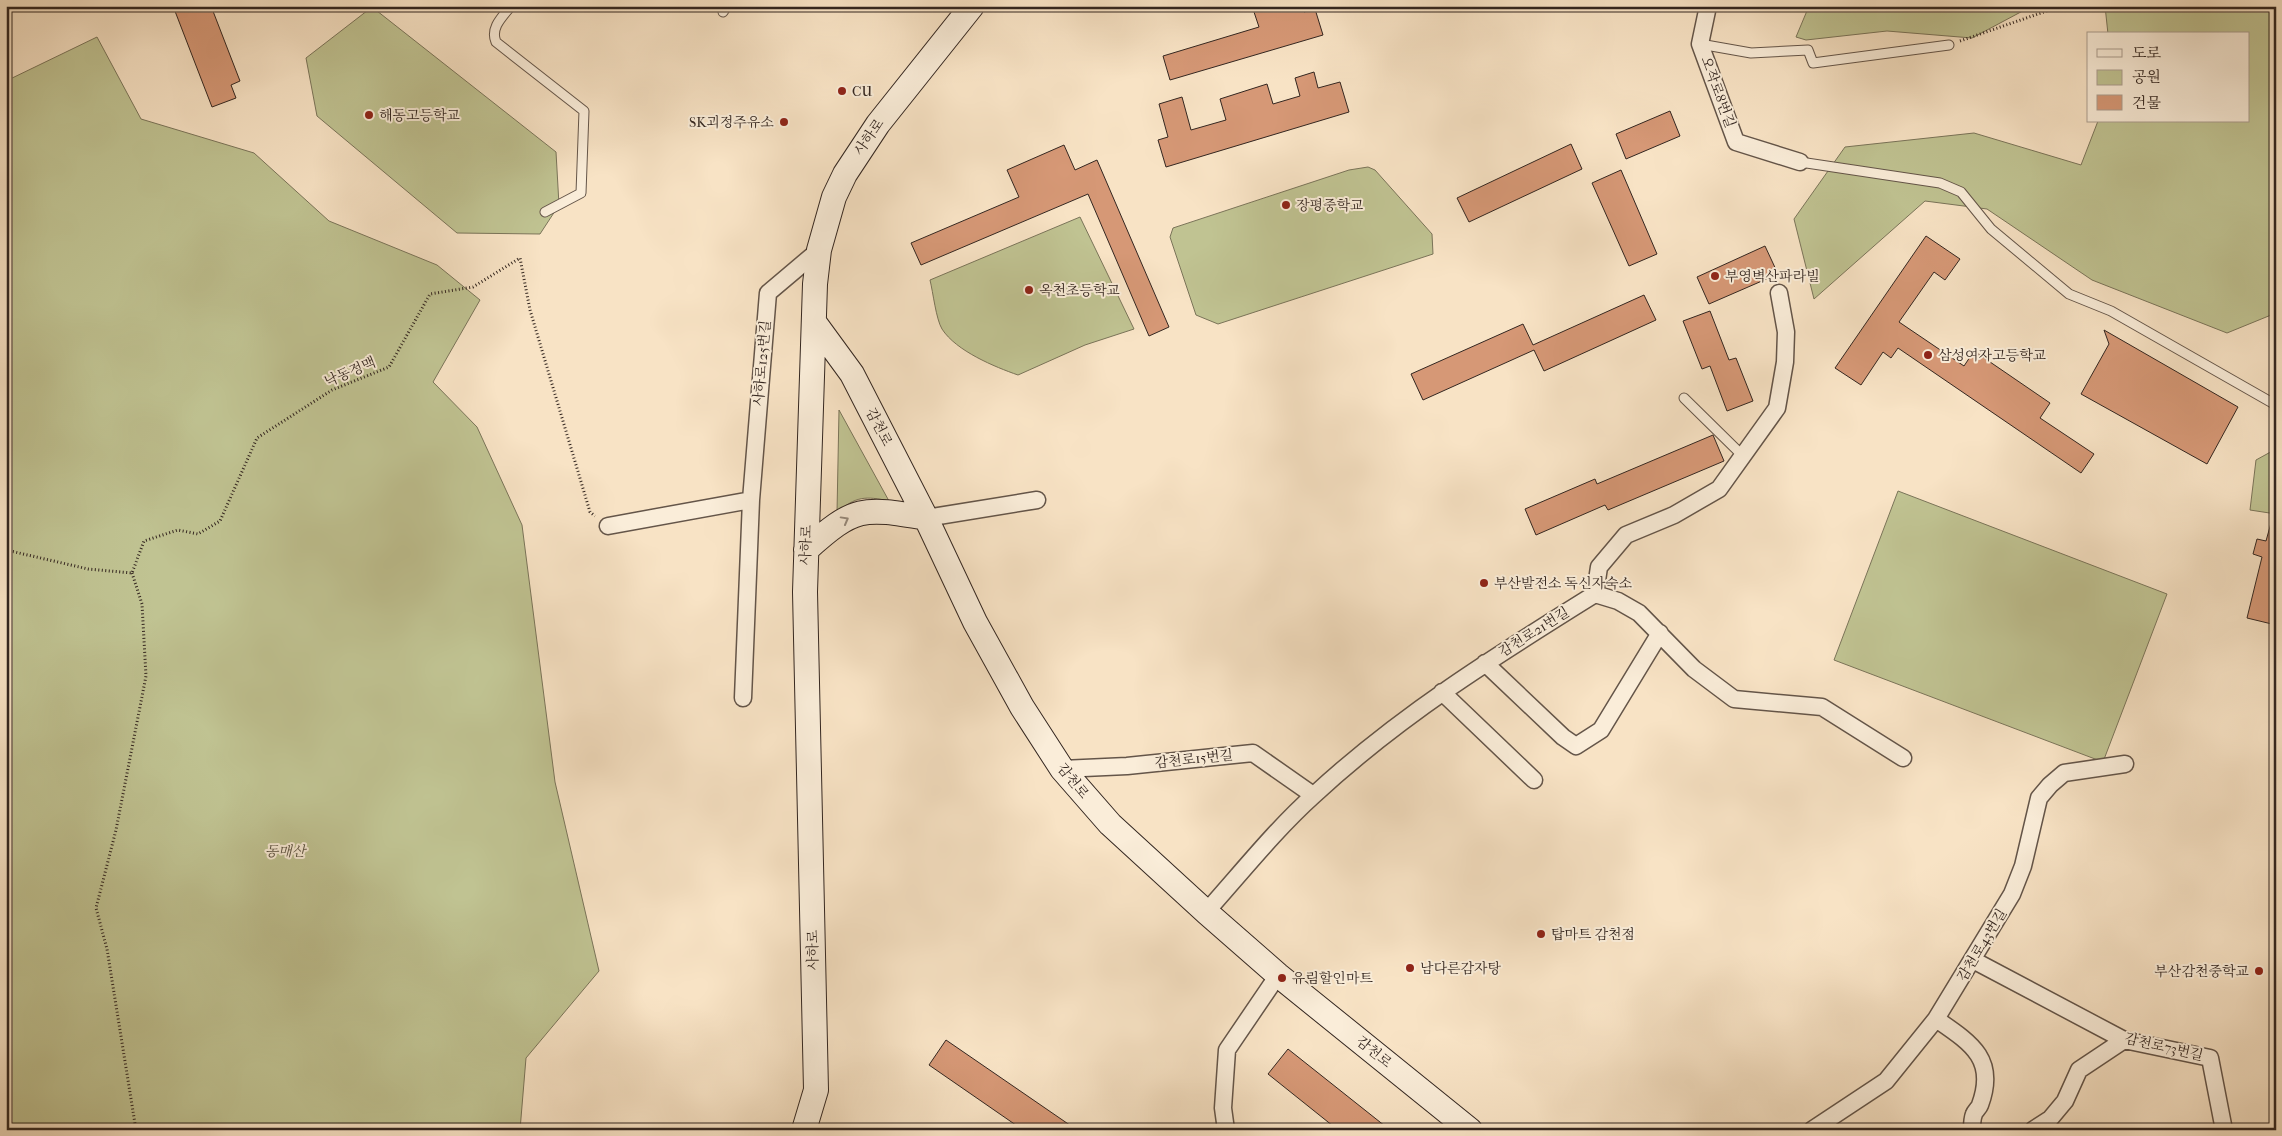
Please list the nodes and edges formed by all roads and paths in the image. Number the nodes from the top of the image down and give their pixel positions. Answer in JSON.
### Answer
{"nodes":[{"id":1,"x":511,"y":6,"type":"edge"},
{"id":2,"x":972,"y":6,"type":"edge"},
{"id":3,"x":1708,"y":6,"type":"edge"},
{"id":4,"x":2061,"y":6,"type":"edge"},
{"id":5,"x":1700,"y":44,"type":"junction"},
{"id":6,"x":1949,"y":45,"type":"joint"},
{"id":7,"x":1800,"y":162,"type":"joint"},
{"id":8,"x":545,"y":212,"type":"dead end"},
{"id":9,"x":819,"y":250,"type":"junction"},
{"id":10,"x":1779,"y":293,"type":"dead end"},
{"id":11,"x":814,"y":322,"type":"junction"},
{"id":12,"x":1684,"y":398,"type":"dead end"},
{"id":13,"x":2276,"y":405,"type":"edge"},
{"id":14,"x":1743,"y":456,"type":"junction"},
{"id":15,"x":751,"y":500,"type":"junction"},
{"id":16,"x":1037,"y":500,"type":"dead end"},
{"id":17,"x":926,"y":518,"type":"junction"},
{"id":18,"x":608,"y":526,"type":"joint"},
{"id":19,"x":6,"y":550,"type":"edge"},
{"id":20,"x":806,"y":550,"type":"junction"},
{"id":21,"x":132,"y":573,"type":"junction"},
{"id":22,"x":1595,"y":594,"type":"junction"},
{"id":23,"x":1660,"y":633,"type":"junction"},
{"id":24,"x":1485,"y":663,"type":"junction"},
{"id":25,"x":1442,"y":692,"type":"junction"},
{"id":26,"x":743,"y":698,"type":"dead end"},
{"id":27,"x":1903,"y":758,"type":"dead end"},
{"id":28,"x":2125,"y":764,"type":"dead end"},
{"id":29,"x":1062,"y":769,"type":"junction"},
{"id":30,"x":1534,"y":780,"type":"dead end"},
{"id":31,"x":1313,"y":795,"type":"junction"},
{"id":32,"x":1206,"y":912,"type":"junction"},
{"id":33,"x":1974,"y":960,"type":"junction"},
{"id":34,"x":1278,"y":975,"type":"junction"},
{"id":35,"x":1936,"y":1019,"type":"junction"},
{"id":36,"x":2124,"y":1040,"type":"junction"},
{"id":37,"x":136,"y":1130,"type":"edge"},
{"id":38,"x":804,"y":1130,"type":"edge"},
{"id":39,"x":1226,"y":1130,"type":"edge"},
{"id":40,"x":1470,"y":1130,"type":"edge"},
{"id":41,"x":1812,"y":1130,"type":"edge"},
{"id":42,"x":1972,"y":1130,"type":"edge"},
{"id":43,"x":2033,"y":1130,"type":"edge"},
{"id":44,"x":2224,"y":1130,"type":"edge"}],
"edges":[{"from":1,"to":8,"type":"lane"},
{"from":2,"to":9,"type":"main road","name":"사하로"},
{"from":3,"to":5,"type":"street","name":"오작로8번길"},
{"from":4,"to":6,"type":"path"},
{"from":5,"to":6,"type":"lane"},
{"from":5,"to":7,"type":"street","name":"오작로8번길"},
{"from":7,"to":13,"type":"lane"},
{"from":9,"to":11,"type":"main road","name":"사하로"},
{"from":9,"to":15,"type":"street","name":"사하로125번길"},
{"from":10,"to":14,"type":"street"},
{"from":11,"to":17,"type":"main road","name":"감천로"},
{"from":11,"to":20,"type":"main road","name":"사하로"},
{"from":12,"to":14,"type":"lane"},
{"from":14,"to":22,"type":"street"},
{"from":15,"to":18,"type":"street"},
{"from":15,"to":26,"type":"street","name":"사하로125번길"},
{"from":16,"to":17,"type":"street"},
{"from":20,"to":17,"type":"main road","one_way":true},
{"from":17,"to":29,"type":"main road","name":"감천로"},
{"from":18,"to":21,"type":"path","name":"낙동정맥"},
{"from":19,"to":21,"type":"path"},
{"from":20,"to":38,"type":"main road","name":"사하로"},
{"from":21,"to":37,"type":"path"},
{"from":22,"to":23,"type":"street"},
{"from":22,"to":24,"type":"street","name":"감천로21번길"},
{"from":23,"to":24,"type":"street"},
{"from":23,"to":27,"type":"street"},
{"from":24,"to":25,"type":"street","name":"감천로21번길"},
{"from":25,"to":30,"type":"street"},
{"from":25,"to":31,"type":"street","name":"감천로21번길"},
{"from":28,"to":33,"type":"street","name":"감천로43번길"},
{"from":29,"to":31,"type":"street","name":"감천로15번길"},
{"from":29,"to":32,"type":"main road","name":"감천로"},
{"from":31,"to":32,"type":"street","name":"감천로21번길"},
{"from":32,"to":34,"type":"main road","name":"감천로"},
{"from":33,"to":35,"type":"street","name":"감천로43번길"},
{"from":33,"to":36,"type":"street","name":"감천로73번길"},
{"from":34,"to":39,"type":"street"},
{"from":34,"to":40,"type":"main road","name":"감천로"},
{"from":35,"to":41,"type":"street","name":"감천로43번길"},
{"from":35,"to":42,"type":"street"},
{"from":36,"to":43,"type":"street"},
{"from":36,"to":44,"type":"street","name":"감천로73번길"}]}
